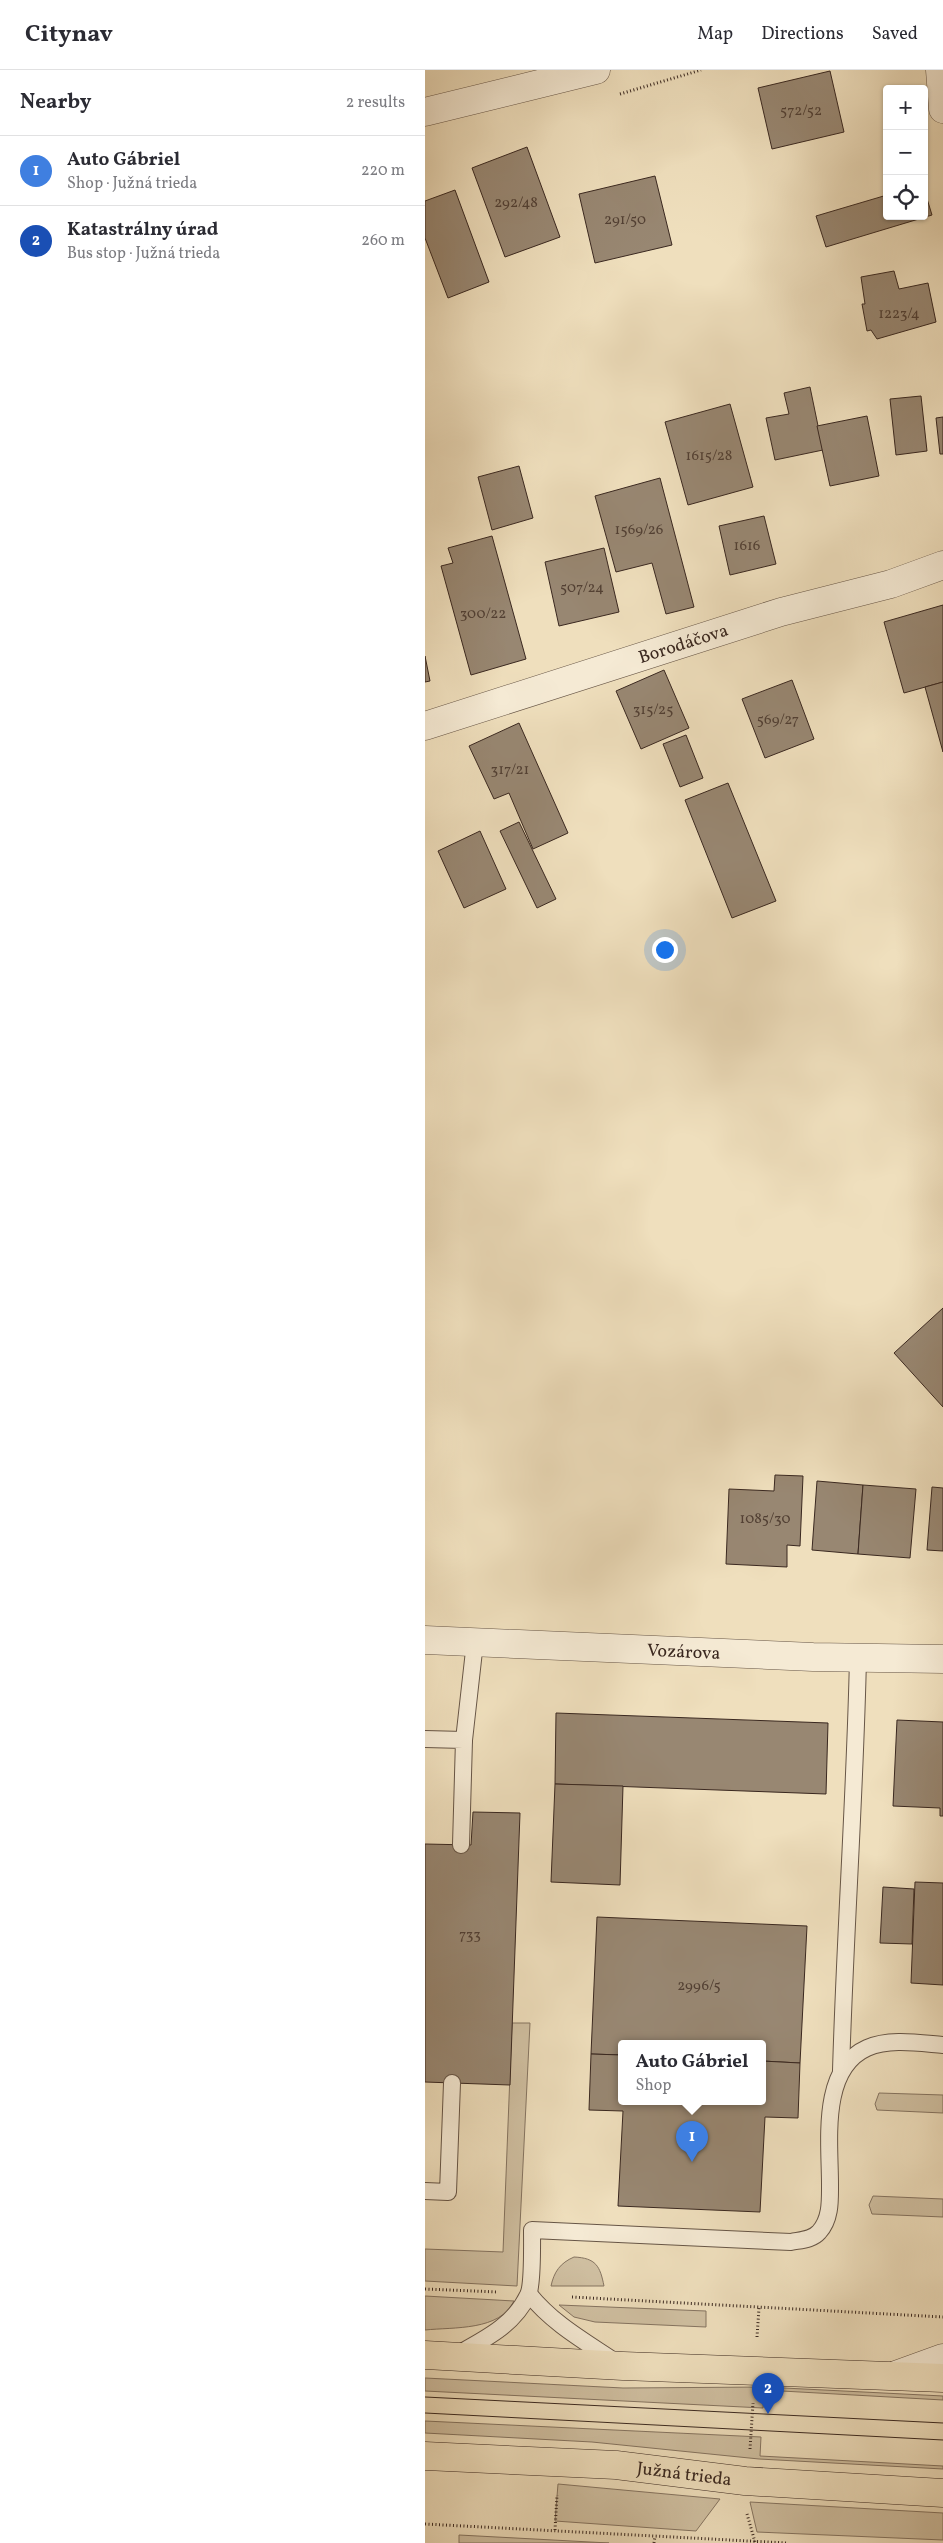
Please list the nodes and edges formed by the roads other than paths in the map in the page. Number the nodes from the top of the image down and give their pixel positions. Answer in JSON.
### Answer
{"nodes":[{"id":1,"x":596,"y":70,"type":"edge"},
{"id":2,"x":940,"y":70,"type":"edge"},
{"id":3,"x":943,"y":109,"type":"edge"},
{"id":4,"x":425,"y":112,"type":"edge"},
{"id":5,"x":943,"y":565,"type":"edge"},
{"id":6,"x":425,"y":726,"type":"edge"},
{"id":7,"x":425,"y":1640,"type":"edge"},
{"id":8,"x":475,"y":1642,"type":"junction"},
{"id":9,"x":858,"y":1658,"type":"junction"},
{"id":10,"x":943,"y":1659,"type":"edge"},
{"id":11,"x":425,"y":1739,"type":"edge"},
{"id":12,"x":464,"y":1740,"type":"junction"},
{"id":13,"x":461,"y":1845,"type":"dead end"},
{"id":14,"x":943,"y":2044,"type":"edge"},
{"id":15,"x":841,"y":2071,"type":"junction"},
{"id":16,"x":452,"y":2083,"type":"dead end"},
{"id":17,"x":425,"y":2192,"type":"edge"},
{"id":18,"x":529,"y":2294,"type":"junction"},
{"id":19,"x":425,"y":2355,"type":"edge"},
{"id":20,"x":452,"y":2357,"type":"junction"},
{"id":21,"x":943,"y":2358,"type":"edge"},
{"id":22,"x":623,"y":2366,"type":"junction"},
{"id":23,"x":896,"y":2376,"type":"junction"},
{"id":24,"x":943,"y":2378,"type":"edge"},
{"id":25,"x":425,"y":2456,"type":"edge"},
{"id":26,"x":943,"y":2493,"type":"edge"}],
"edges":[{"from":1,"to":4,"type":"street"},
{"from":2,"to":3,"type":"street"},
{"from":5,"to":6,"type":"street","name":"Borodáčova"},
{"from":7,"to":8,"type":"street","name":"Vozárova"},
{"from":8,"to":9,"type":"street","name":"Vozárova"},
{"from":8,"to":12,"type":"lane"},
{"from":9,"to":10,"type":"street","name":"Vozárova"},
{"from":9,"to":15,"type":"lane"},
{"from":11,"to":12,"type":"lane"},
{"from":12,"to":13,"type":"lane"},
{"from":14,"to":15,"type":"lane"},
{"from":15,"to":18,"type":"lane"},
{"from":16,"to":17,"type":"lane"},
{"from":18,"to":20,"type":"lane"},
{"from":18,"to":22,"type":"lane"},
{"from":19,"to":20,"type":"main road"},
{"from":20,"to":22,"type":"main road"},
{"from":21,"to":23,"type":"street"},
{"from":22,"to":23,"type":"main road"},
{"from":23,"to":24,"type":"main road"},
{"from":25,"to":26,"type":"main road","name":"Južná trieda"}]}
